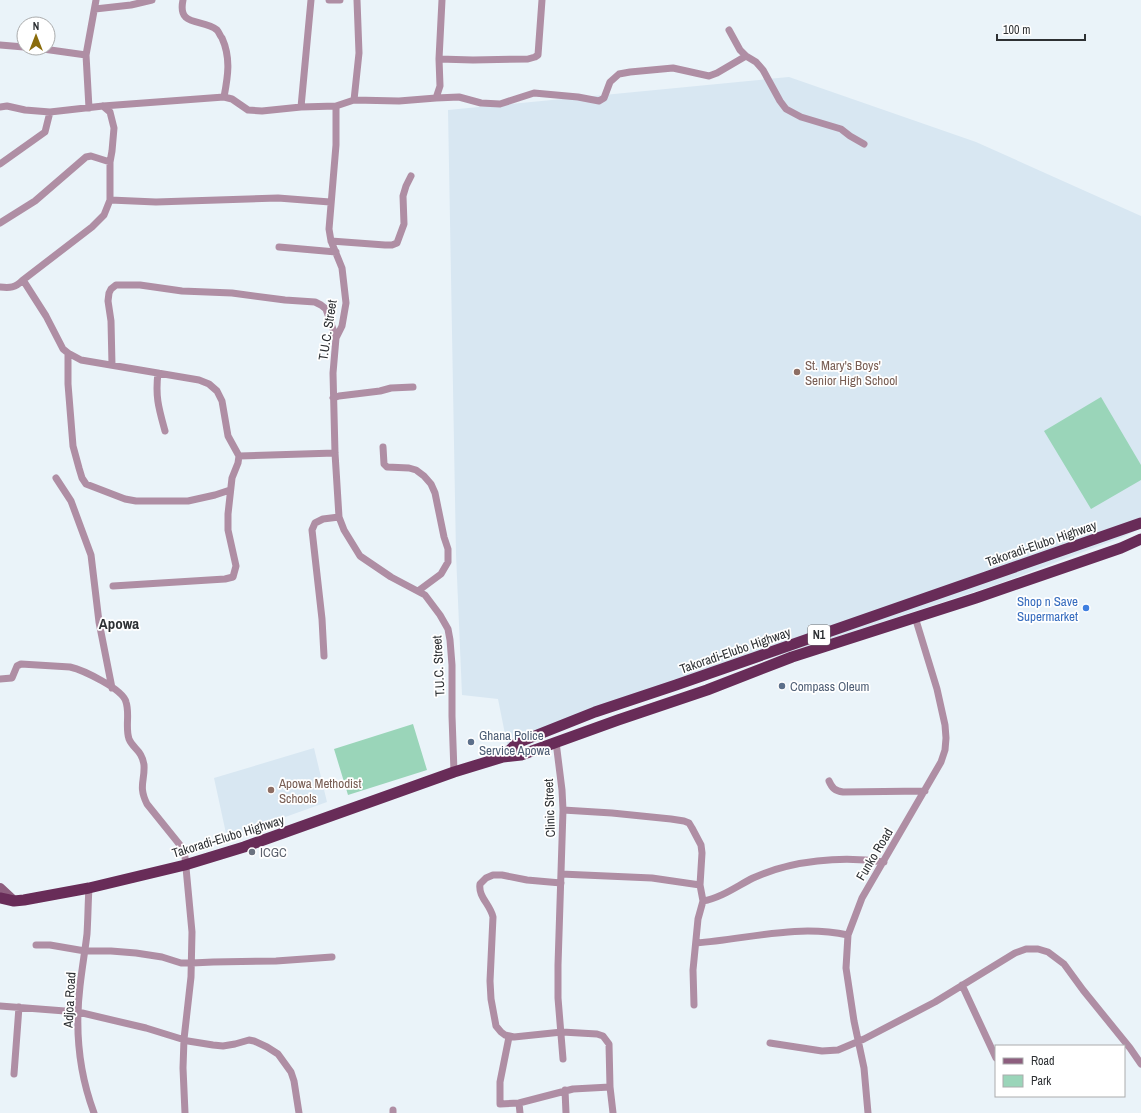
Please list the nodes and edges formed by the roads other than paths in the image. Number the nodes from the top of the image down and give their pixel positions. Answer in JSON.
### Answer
{"nodes":[{"id":1,"x":96,"y":0,"type":"edge"},
{"id":2,"x":152,"y":0,"type":"edge"},
{"id":3,"x":183,"y":0,"type":"edge"},
{"id":4,"x":312,"y":0,"type":"edge"},
{"id":5,"x":329,"y":0,"type":"edge"},
{"id":6,"x":340,"y":0,"type":"edge"},
{"id":7,"x":357,"y":0,"type":"edge"},
{"id":8,"x":442,"y":0,"type":"edge"},
{"id":9,"x":542,"y":0,"type":"edge"},
{"id":10,"x":95,"y":8,"type":"junction"},
{"id":11,"x":729,"y":30,"type":"dead end"},
{"id":12,"x":0,"y":45,"type":"edge"},
{"id":13,"x":16,"y":46,"type":"edge"},
{"id":14,"x":56,"y":51,"type":"edge"},
{"id":15,"x":86,"y":55,"type":"junction"},
{"id":16,"x":746,"y":56,"type":"junction"},
{"id":17,"x":439,"y":59,"type":"junction"},
{"id":18,"x":224,"y":97,"type":"junction"},
{"id":19,"x":436,"y":98,"type":"junction"},
{"id":20,"x":354,"y":100,"type":"junction"},
{"id":21,"x":103,"y":106,"type":"junction"},
{"id":22,"x":336,"y":106,"type":"junction"},
{"id":23,"x":0,"y":107,"type":"edge"},
{"id":24,"x":301,"y":107,"type":"junction"},
{"id":25,"x":89,"y":108,"type":"junction"},
{"id":26,"x":50,"y":112,"type":"junction"},
{"id":27,"x":864,"y":144,"type":"dead end"},
{"id":28,"x":110,"y":162,"type":"junction"},
{"id":29,"x":0,"y":164,"type":"edge"},
{"id":30,"x":411,"y":176,"type":"dead end"},
{"id":31,"x":110,"y":200,"type":"junction"},
{"id":32,"x":330,"y":202,"type":"junction"},
{"id":33,"x":0,"y":223,"type":"edge"},
{"id":34,"x":331,"y":241,"type":"junction"},
{"id":35,"x":279,"y":246,"type":"dead end"},
{"id":36,"x":336,"y":252,"type":"junction"},
{"id":37,"x":23,"y":280,"type":"junction"},
{"id":38,"x":0,"y":287,"type":"edge"},
{"id":39,"x":336,"y":338,"type":"junction"},
{"id":40,"x":68,"y":353,"type":"junction"},
{"id":41,"x":112,"y":365,"type":"junction"},
{"id":42,"x":158,"y":373,"type":"junction"},
{"id":43,"x":413,"y":387,"type":"dead end"},
{"id":44,"x":333,"y":398,"type":"junction"},
{"id":45,"x":165,"y":431,"type":"dead end"},
{"id":46,"x":382,"y":447,"type":"dead end"},
{"id":47,"x":335,"y":453,"type":"junction"},
{"id":48,"x":239,"y":456,"type":"junction"},
{"id":49,"x":56,"y":478,"type":"dead end"},
{"id":50,"x":230,"y":490,"type":"junction"},
{"id":51,"x":339,"y":517,"type":"junction"},
{"id":52,"x":1141,"y":523,"type":"edge"},
{"id":53,"x":1141,"y":539,"type":"edge"},
{"id":54,"x":112,"y":586,"type":"dead end"},
{"id":55,"x":418,"y":591,"type":"junction"},
{"id":56,"x":915,"y":617,"type":"junction"},
{"id":57,"x":324,"y":656,"type":"dead end"},
{"id":58,"x":0,"y":679,"type":"edge"},
{"id":59,"x":112,"y":688,"type":"junction"},
{"id":60,"x":556,"y":742,"type":"junction"},
{"id":61,"x":503,"y":757,"type":"junction"},
{"id":62,"x":454,"y":772,"type":"junction"},
{"id":63,"x":829,"y":781,"type":"dead end"},
{"id":64,"x":925,"y":791,"type":"junction"},
{"id":65,"x":563,"y":810,"type":"junction"},
{"id":66,"x":884,"y":862,"type":"junction"},
{"id":67,"x":185,"y":865,"type":"junction"},
{"id":68,"x":562,"y":874,"type":"junction"},
{"id":69,"x":561,"y":883,"type":"junction"},
{"id":70,"x":700,"y":885,"type":"junction"},
{"id":71,"x":0,"y":888,"type":"edge"},
{"id":72,"x":89,"y":888,"type":"junction"},
{"id":73,"x":0,"y":898,"type":"edge"},
{"id":74,"x":14,"y":901,"type":"junction"},
{"id":75,"x":703,"y":901,"type":"junction"},
{"id":76,"x":848,"y":935,"type":"junction"},
{"id":77,"x":696,"y":943,"type":"junction"},
{"id":78,"x":36,"y":945,"type":"dead end"},
{"id":79,"x":85,"y":951,"type":"junction"},
{"id":80,"x":332,"y":957,"type":"dead end"},
{"id":81,"x":192,"y":963,"type":"junction"},
{"id":82,"x":962,"y":985,"type":"junction"},
{"id":83,"x":694,"y":1005,"type":"dead end"},
{"id":84,"x":0,"y":1006,"type":"edge"},
{"id":85,"x":19,"y":1007,"type":"junction"},
{"id":86,"x":78,"y":1012,"type":"junction"},
{"id":87,"x":562,"y":1032,"type":"junction"},
{"id":88,"x":509,"y":1037,"type":"junction"},
{"id":89,"x":184,"y":1039,"type":"junction"},
{"id":90,"x":858,"y":1041,"type":"junction"},
{"id":91,"x":770,"y":1043,"type":"dead end"},
{"id":92,"x":995,"y":1056,"type":"edge"},
{"id":93,"x":563,"y":1059,"type":"dead end"},
{"id":94,"x":1141,"y":1064,"type":"edge"},
{"id":95,"x":14,"y":1074,"type":"dead end"},
{"id":96,"x":610,"y":1087,"type":"junction"},
{"id":97,"x":565,"y":1090,"type":"junction"},
{"id":98,"x":519,"y":1102,"type":"junction"},
{"id":99,"x":94,"y":1113,"type":"edge"},
{"id":100,"x":185,"y":1113,"type":"edge"},
{"id":101,"x":299,"y":1113,"type":"edge"},
{"id":102,"x":520,"y":1113,"type":"edge"},
{"id":103,"x":566,"y":1113,"type":"edge"},
{"id":104,"x":613,"y":1113,"type":"edge"},
{"id":105,"x":868,"y":1113,"type":"edge"}],
"edges":[{"from":1,"to":10,"type":"street"},
{"from":2,"to":10,"type":"street"},
{"from":3,"to":18,"type":"street"},
{"from":4,"to":24,"type":"street"},
{"from":5,"to":6,"type":"street"},
{"from":7,"to":20,"type":"street"},
{"from":8,"to":17,"type":"street"},
{"from":9,"to":17,"type":"street"},
{"from":10,"to":15,"type":"street"},
{"from":11,"to":16,"type":"street"},
{"from":12,"to":13,"type":"street"},
{"from":14,"to":15,"type":"street"},
{"from":15,"to":25,"type":"street"},
{"from":16,"to":19,"type":"street"},
{"from":16,"to":27,"type":"street"},
{"from":17,"to":19,"type":"street"},
{"from":18,"to":21,"type":"street"},
{"from":18,"to":24,"type":"street"},
{"from":19,"to":20,"type":"street"},
{"from":20,"to":22,"type":"street"},
{"from":21,"to":25,"type":"street"},
{"from":21,"to":28,"type":"street"},
{"from":22,"to":24,"type":"street"},
{"from":22,"to":32,"type":"street","name":"T.U.C. Street"},
{"from":23,"to":26,"type":"street"},
{"from":25,"to":26,"type":"street"},
{"from":26,"to":29,"type":"street"},
{"from":28,"to":31,"type":"street"},
{"from":28,"to":33,"type":"street"},
{"from":30,"to":34,"type":"street"},
{"from":31,"to":32,"type":"street"},
{"from":31,"to":37,"type":"street"},
{"from":32,"to":34,"type":"street","name":"T.U.C. Street"},
{"from":34,"to":36,"type":"street","name":"T.U.C. Street"},
{"from":35,"to":36,"type":"street"},
{"from":36,"to":39,"type":"street","name":"T.U.C. Street"},
{"from":37,"to":38,"type":"street"},
{"from":37,"to":40,"type":"street"},
{"from":39,"to":41,"type":"street"},
{"from":39,"to":44,"type":"street","name":"T.U.C. Street"},
{"from":40,"to":41,"type":"street"},
{"from":40,"to":50,"type":"street"},
{"from":41,"to":42,"type":"street"},
{"from":42,"to":45,"type":"street"},
{"from":42,"to":48,"type":"street"},
{"from":43,"to":44,"type":"street"},
{"from":44,"to":47,"type":"street","name":"T.U.C. Street"},
{"from":46,"to":55,"type":"street"},
{"from":47,"to":48,"type":"street"},
{"from":47,"to":51,"type":"street","name":"T.U.C. Street"},
{"from":48,"to":50,"type":"street"},
{"from":49,"to":59,"type":"street"},
{"from":50,"to":54,"type":"street"},
{"from":51,"to":55,"type":"street","name":"T.U.C. Street"},
{"from":51,"to":57,"type":"street"},
{"from":52,"to":61,"type":"highway","name":"Takoradi-Elubo Highway","number":"N1"},
{"from":53,"to":56,"type":"highway","name":"Takoradi-Elubo Highway","number":"N1"},
{"from":55,"to":62,"type":"street","name":"T.U.C. Street"},
{"from":56,"to":60,"type":"highway","name":"Takoradi-Elubo Highway","number":"N1"},
{"from":56,"to":64,"type":"street","name":"Funko Road"},
{"from":58,"to":59,"type":"street"},
{"from":59,"to":67,"type":"street"},
{"from":60,"to":61,"type":"highway","name":"Takoradi-Elubo Highway","number":"N1"},
{"from":60,"to":65,"type":"street","name":"Clinic Street"},
{"from":61,"to":62,"type":"highway","name":"Takoradi-Elubo Highway","number":"N1"},
{"from":62,"to":67,"type":"highway","name":"Takoradi-Elubo Highway","number":"N1"},
{"from":63,"to":64,"type":"street"},
{"from":64,"to":66,"type":"street","name":"Funko Road"},
{"from":65,"to":68,"type":"street","name":"Clinic Street"},
{"from":65,"to":70,"type":"street"},
{"from":66,"to":75,"type":"street"},
{"from":66,"to":76,"type":"street","name":"Funko Road"},
{"from":67,"to":72,"type":"highway","name":"Takoradi-Elubo Highway","number":"N1"},
{"from":67,"to":81,"type":"street"},
{"from":68,"to":69,"type":"street","name":"Clinic Street"},
{"from":68,"to":70,"type":"street"},
{"from":69,"to":87,"type":"street","name":"Clinic Street"},
{"from":69,"to":88,"type":"street"},
{"from":70,"to":75,"type":"street"},
{"from":71,"to":74,"type":"main road"},
{"from":72,"to":74,"type":"highway","name":"Takoradi-Elubo Highway","number":"N1"},
{"from":72,"to":79,"type":"street","name":"Adjoa Road"},
{"from":73,"to":74,"type":"highway","name":"Takoradi-Elubo Highway","number":"N1"},
{"from":75,"to":77,"type":"street"},
{"from":76,"to":77,"type":"street"},
{"from":76,"to":90,"type":"street","name":"Funko Road"},
{"from":77,"to":83,"type":"street"},
{"from":78,"to":79,"type":"street"},
{"from":79,"to":81,"type":"street"},
{"from":79,"to":86,"type":"street","name":"Adjoa Road"},
{"from":80,"to":81,"type":"street"},
{"from":81,"to":89,"type":"street"},
{"from":82,"to":90,"type":"street"},
{"from":82,"to":92,"type":"street"},
{"from":82,"to":94,"type":"street"},
{"from":84,"to":85,"type":"street"},
{"from":85,"to":86,"type":"street"},
{"from":85,"to":95,"type":"street"},
{"from":86,"to":89,"type":"street"},
{"from":86,"to":99,"type":"street","name":"Adjoa Road"},
{"from":87,"to":88,"type":"street"},
{"from":87,"to":93,"type":"street","name":"Clinic Street"},
{"from":87,"to":96,"type":"street"},
{"from":88,"to":98,"type":"street"},
{"from":89,"to":100,"type":"street"},
{"from":89,"to":101,"type":"street"},
{"from":90,"to":91,"type":"street"},
{"from":90,"to":105,"type":"street","name":"Funko Road"},
{"from":96,"to":97,"type":"street"},
{"from":96,"to":104,"type":"street"},
{"from":97,"to":98,"type":"street"},
{"from":97,"to":103,"type":"street"},
{"from":98,"to":102,"type":"street"}]}
